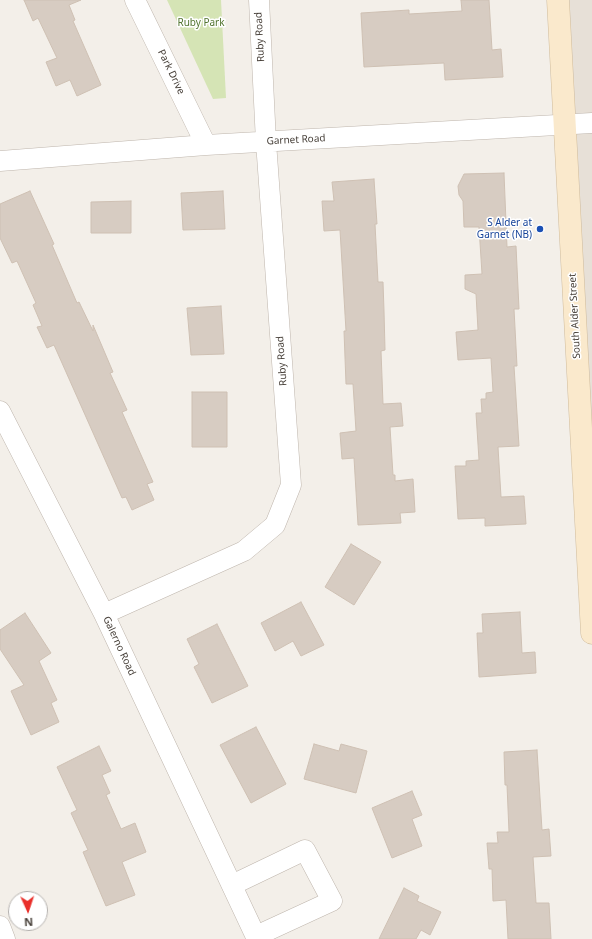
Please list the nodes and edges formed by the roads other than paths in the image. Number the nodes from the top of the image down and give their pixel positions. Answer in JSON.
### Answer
{"nodes":[{"id":1,"x":135,"y":0,"type":"edge"},
{"id":2,"x":258,"y":0,"type":"edge"},
{"id":3,"x":558,"y":0,"type":"edge"},
{"id":4,"x":592,"y":123,"type":"edge"},
{"id":5,"x":565,"y":125,"type":"junction"},
{"id":6,"x":266,"y":142,"type":"junction"},
{"id":7,"x":206,"y":145,"type":"junction"},
{"id":8,"x":0,"y":161,"type":"edge"},
{"id":9,"x":0,"y":411,"type":"edge"},
{"id":10,"x":104,"y":614,"type":"junction"},
{"id":11,"x":592,"y":633,"type":"edge"},
{"id":12,"x":232,"y":885,"type":"junction"},
{"id":13,"x":0,"y":926,"type":"edge"},
{"id":14,"x":256,"y":938,"type":"edge"},
{"id":15,"x":5,"y":939,"type":"edge"}],
"edges":[{"from":1,"to":7,"type":"street","name":"Park Drive"},
{"from":2,"to":6,"type":"street","name":"Ruby Road"},
{"from":3,"to":5,"type":"street","name":"South Alder Street"},
{"from":4,"to":5,"type":"street","name":"Garnet Road"},
{"from":5,"to":6,"type":"street","name":"Garnet Road"},
{"from":5,"to":11,"type":"street","name":"South Alder Street"},
{"from":6,"to":7,"type":"street","name":"Garnet Road"},
{"from":6,"to":10,"type":"street","name":"Ruby Road"},
{"from":7,"to":8,"type":"street","name":"Garnet Road"},
{"from":9,"to":10,"type":"street","name":"Galerno Road"},
{"from":10,"to":12,"type":"street","name":"Galerno Road"},
{"from":12,"to":14,"type":"street","name":"Galerno Road"},
{"from":12,"to":14,"type":"street","name":"Galerno Road"},
{"from":13,"to":15,"type":"street"}]}
